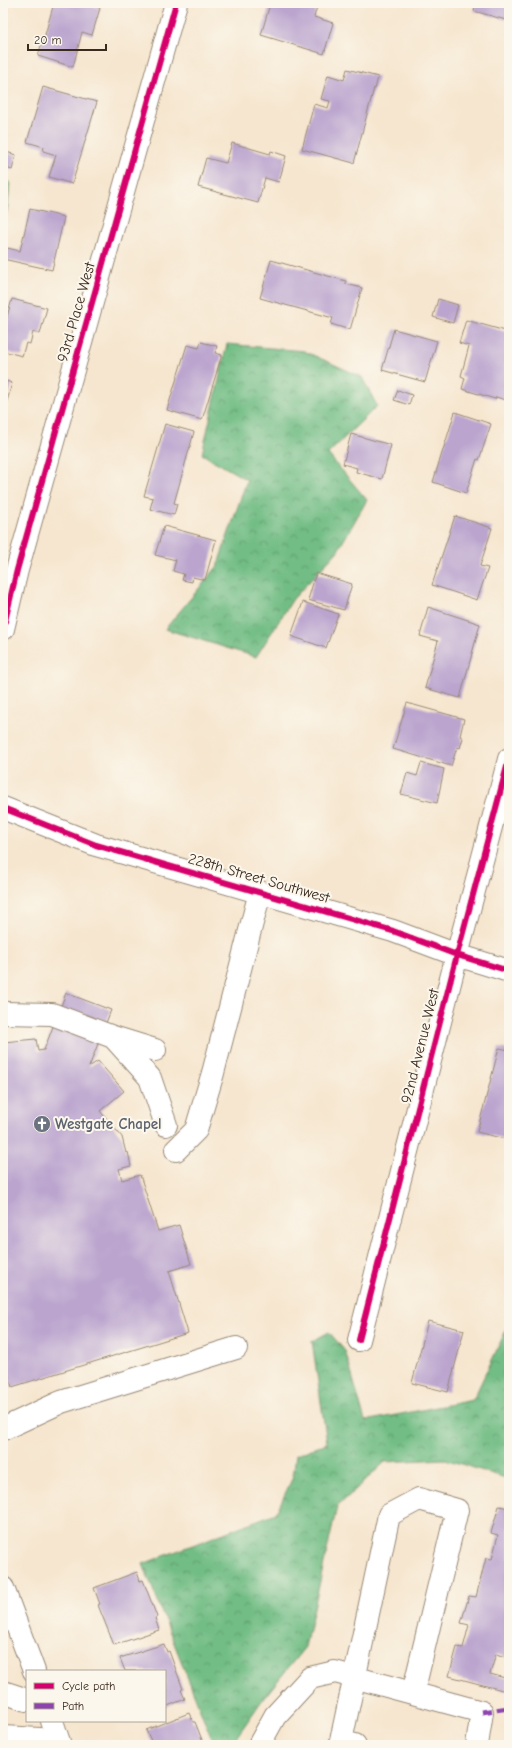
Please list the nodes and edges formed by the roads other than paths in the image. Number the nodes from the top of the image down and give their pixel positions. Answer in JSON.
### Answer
{"nodes":[{"id":1,"x":176,"y":3,"type":"edge"},
{"id":2,"x":3,"y":629,"type":"edge"},
{"id":3,"x":509,"y":759,"type":"edge"},
{"id":4,"x":3,"y":808,"type":"edge"},
{"id":5,"x":260,"y":892,"type":"junction"},
{"id":6,"x":457,"y":955,"type":"junction"},
{"id":7,"x":509,"y":971,"type":"edge"},
{"id":8,"x":3,"y":1013,"type":"edge"},
{"id":9,"x":113,"y":1037,"type":"junction"},
{"id":10,"x":155,"y":1050,"type":"dead end"},
{"id":11,"x":166,"y":1125,"type":"dead end"},
{"id":12,"x":176,"y":1150,"type":"dead end"},
{"id":13,"x":359,"y":1340,"type":"dead end"},
{"id":14,"x":236,"y":1348,"type":"dead end"},
{"id":15,"x":3,"y":1428,"type":"edge"},
{"id":16,"x":3,"y":1588,"type":"edge"},
{"id":17,"x":34,"y":1670,"type":"edge"},
{"id":18,"x":355,"y":1677,"type":"junction"},
{"id":19,"x":3,"y":1692,"type":"edge"},
{"id":20,"x":413,"y":1693,"type":"junction"},
{"id":21,"x":26,"y":1700,"type":"edge"},
{"id":22,"x":57,"y":1735,"type":"edge"},
{"id":23,"x":3,"y":1737,"type":"edge"},
{"id":24,"x":259,"y":1745,"type":"edge"},
{"id":25,"x":355,"y":1745,"type":"edge"},
{"id":26,"x":476,"y":1745,"type":"edge"}],
"edges":[{"from":1,"to":2,"type":"street","name":"93rd Place West"},
{"from":3,"to":6,"type":"street","name":"92nd Avenue West"},
{"from":4,"to":5,"type":"street","name":"228th Street Southwest"},
{"from":5,"to":6,"type":"street","name":"228th Street Southwest"},
{"from":5,"to":12,"type":"street"},
{"from":6,"to":7,"type":"street","name":"228th Street Southwest"},
{"from":6,"to":13,"type":"street","name":"92nd Avenue West"},
{"from":8,"to":9,"type":"street"},
{"from":9,"to":10,"type":"street"},
{"from":9,"to":11,"type":"street"},
{"from":14,"to":15,"type":"street"},
{"from":16,"to":17,"type":"street"},
{"from":18,"to":20,"type":"street"},
{"from":18,"to":20,"type":"street"},
{"from":18,"to":24,"type":"street"},
{"from":18,"to":25,"type":"street"},
{"from":19,"to":21,"type":"street"},
{"from":20,"to":26,"type":"street"},
{"from":22,"to":23,"type":"street"}]}
